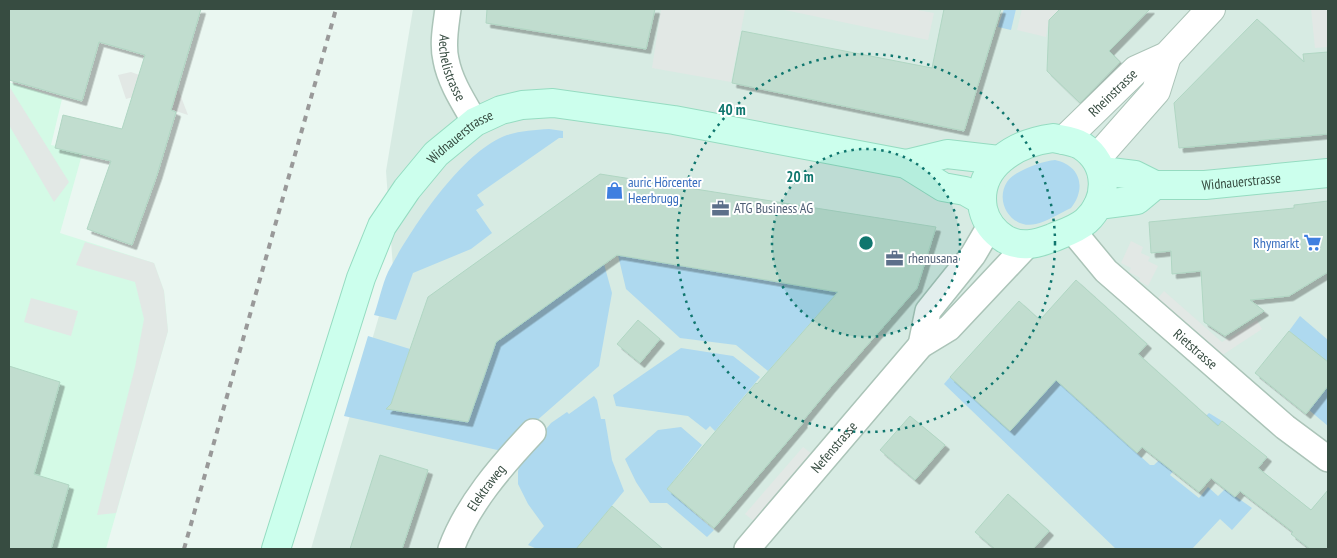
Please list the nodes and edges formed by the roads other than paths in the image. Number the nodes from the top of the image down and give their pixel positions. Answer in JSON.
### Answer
{"nodes":[{"id":1,"x":448,"y":9,"type":"edge"},
{"id":2,"x":1212,"y":9,"type":"edge"},
{"id":3,"x":1167,"y":56,"type":"junction"},
{"id":4,"x":474,"y":122,"type":"junction"},
{"id":5,"x":1064,"y":140,"type":"junction"},
{"id":6,"x":999,"y":160,"type":"junction"},
{"id":7,"x":906,"y":164,"type":"junction"},
{"id":8,"x":1099,"y":165,"type":"junction"},
{"id":9,"x":1328,"y":173,"type":"edge"},
{"id":10,"x":1155,"y":185,"type":"junction"},
{"id":11,"x":981,"y":200,"type":"junction"},
{"id":12,"x":1098,"y":205,"type":"junction"},
{"id":13,"x":990,"y":226,"type":"junction"},
{"id":14,"x":1072,"y":230,"type":"junction"},
{"id":15,"x":1028,"y":245,"type":"junction"},
{"id":16,"x":920,"y":345,"type":"junction"},
{"id":17,"x":533,"y":432,"type":"dead end"},
{"id":18,"x":1328,"y":459,"type":"edge"},
{"id":19,"x":276,"y":549,"type":"edge"},
{"id":20,"x":451,"y":549,"type":"edge"},
{"id":21,"x":747,"y":549,"type":"edge"}],
"edges":[{"from":1,"to":4,"type":"street","name":"Aechelistrasse"},
{"from":2,"to":3,"type":"street","name":"Rheinstrasse"},
{"from":3,"to":5,"type":"street","name":"Rheinstrasse"},
{"from":3,"to":8,"type":"street","name":"Rheinstrasse"},
{"from":4,"to":7,"type":"main road","name":"Widnauerstrasse"},
{"from":4,"to":19,"type":"main road","name":"Widnauerstrasse"},
{"from":5,"to":6,"type":"main road"},
{"from":5,"to":8,"type":"main road"},
{"from":6,"to":7,"type":"main road","name":"Widnauerstrasse"},
{"from":6,"to":11,"type":"main road"},
{"from":7,"to":11,"type":"main road","name":"Widnauerstrasse"},
{"from":8,"to":10,"type":"main road","name":"Widnauerstrasse"},
{"from":8,"to":12,"type":"main road"},
{"from":9,"to":10,"type":"main road","name":"Widnauerstrasse"},
{"from":10,"to":12,"type":"main road"},
{"from":11,"to":13,"type":"main road"},
{"from":12,"to":14,"type":"main road"},
{"from":13,"to":15,"type":"main road"},
{"from":13,"to":16,"type":"street","name":"Nefenstrasse"},
{"from":14,"to":15,"type":"main road"},
{"from":14,"to":18,"type":"street","name":"Rietstrasse"},
{"from":15,"to":16,"type":"street","name":"Nefenstrasse"},
{"from":16,"to":21,"type":"street","name":"Nefenstrasse"},
{"from":17,"to":20,"type":"street","name":"Elektraweg"}]}
